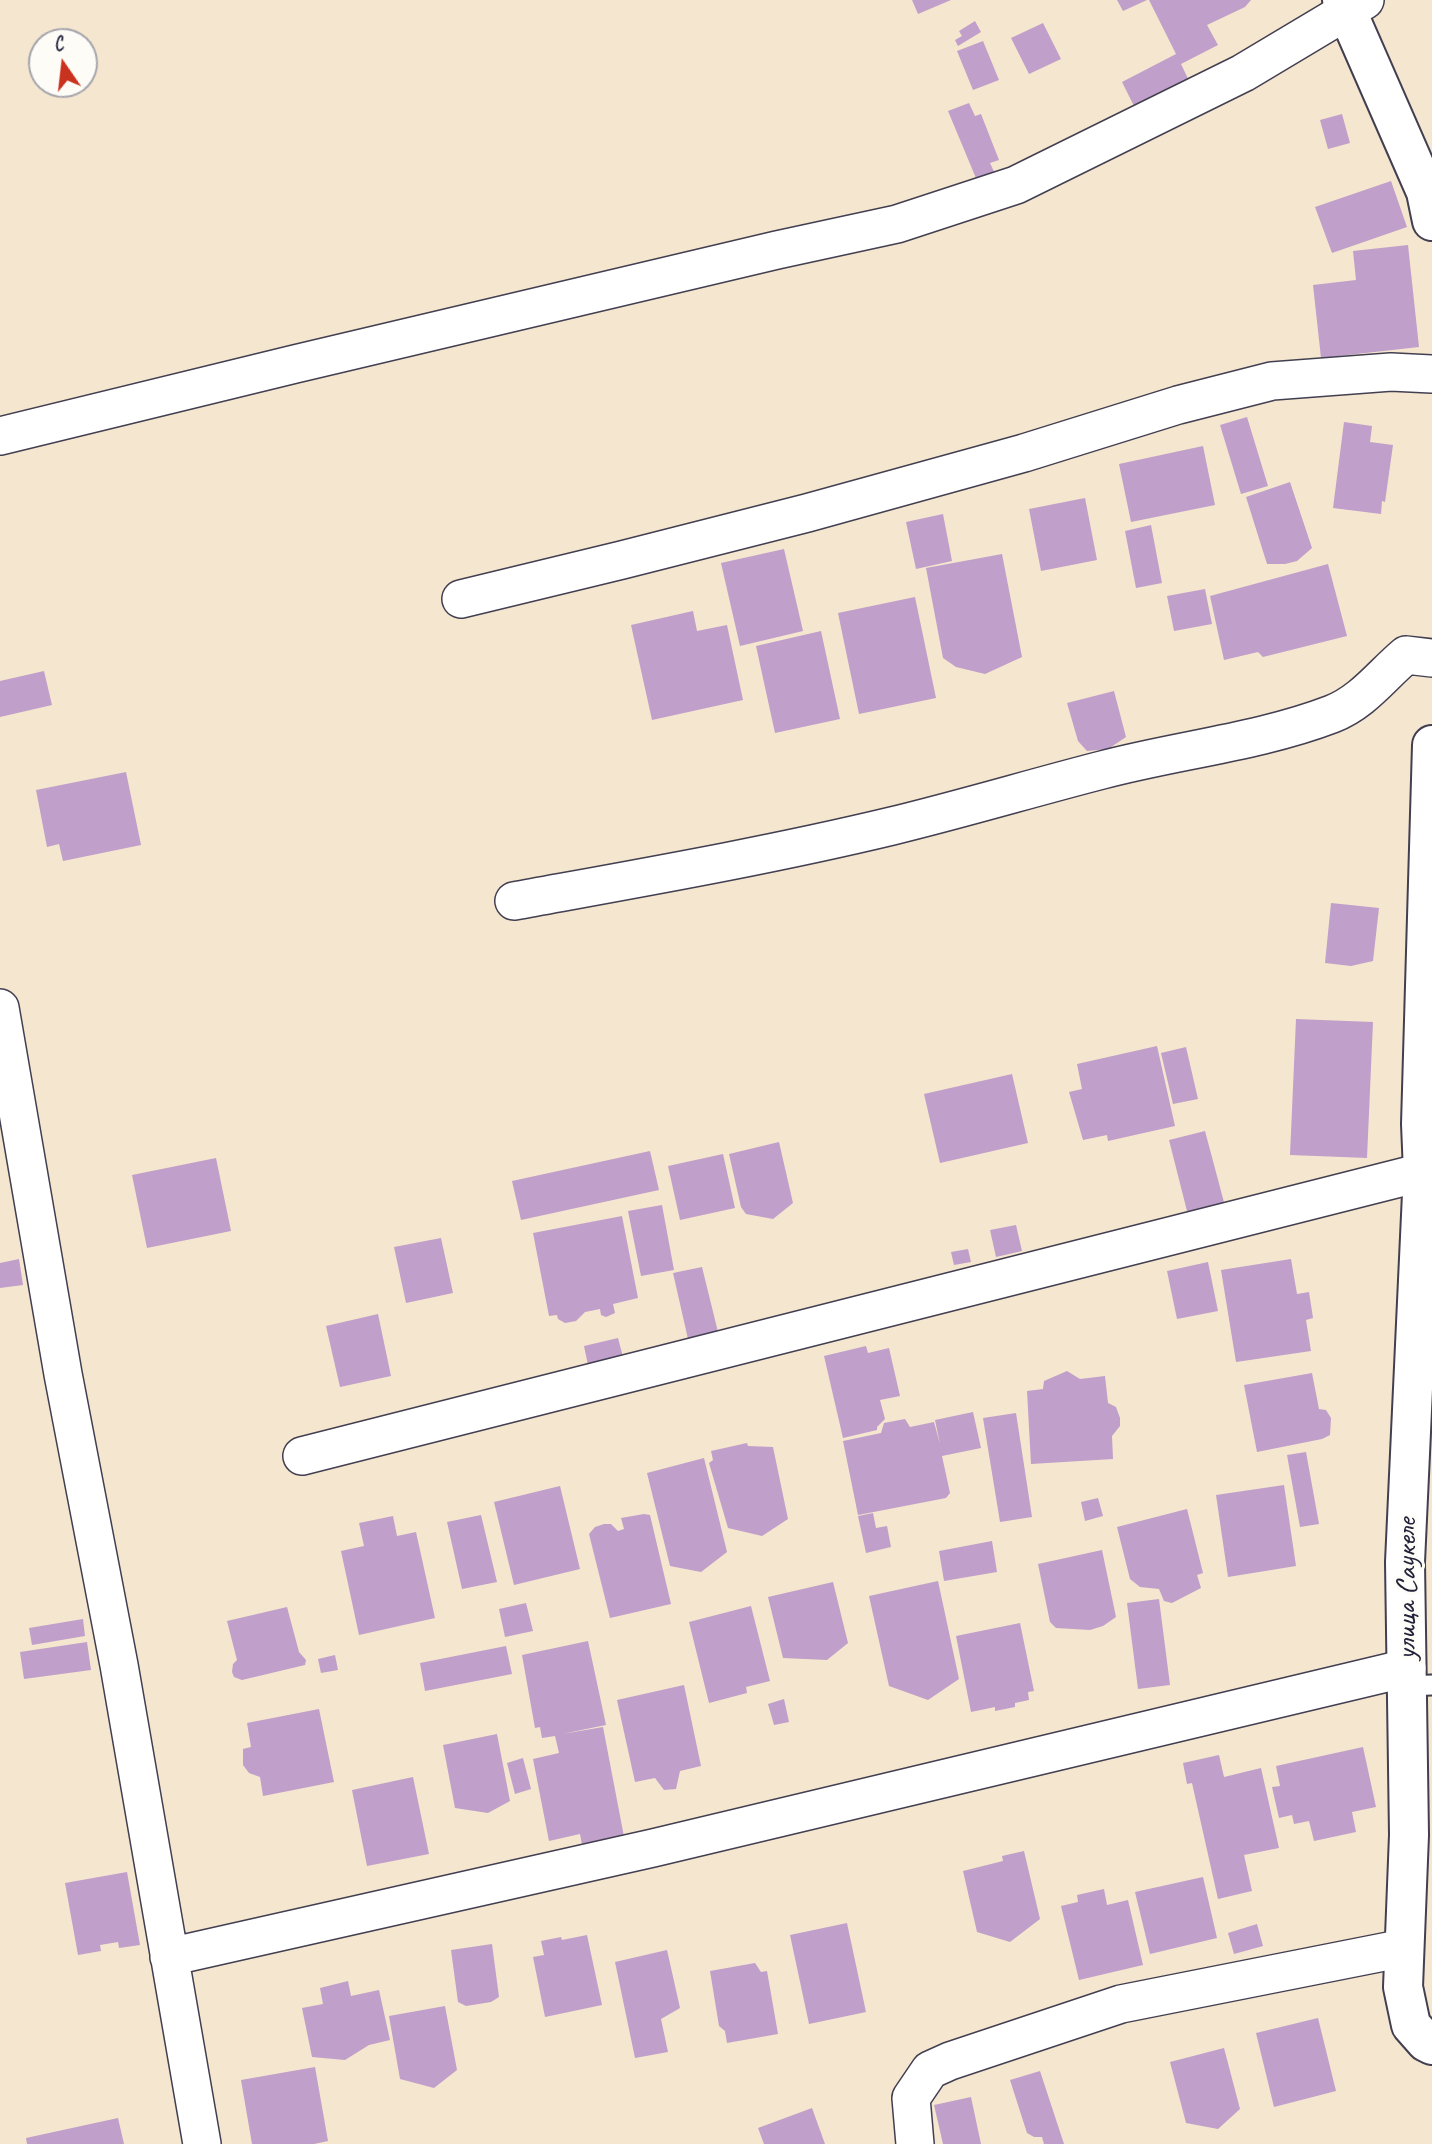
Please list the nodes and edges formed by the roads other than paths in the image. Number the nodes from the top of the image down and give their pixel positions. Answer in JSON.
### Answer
{"nodes":[{"id":1,"x":1351,"y":3,"type":"edge"},
{"id":2,"x":1432,"y":221,"type":"edge"},
{"id":3,"x":1432,"y":374,"type":"edge"},
{"id":4,"x":0,"y":436,"type":"edge"},
{"id":5,"x":461,"y":598,"type":"dead end"},
{"id":6,"x":1432,"y":658,"type":"edge"},
{"id":7,"x":1432,"y":745,"type":"edge"},
{"id":8,"x":514,"y":901,"type":"dead end"},
{"id":9,"x":0,"y":1007,"type":"edge"},
{"id":10,"x":1427,"y":1123,"type":"edge"},
{"id":11,"x":1423,"y":1172,"type":"junction"},
{"id":12,"x":302,"y":1456,"type":"dead end"},
{"id":13,"x":1416,"y":1680,"type":"edge"},
{"id":14,"x":1404,"y":1948,"type":"junction"},
{"id":15,"x":169,"y":1957,"type":"junction"},
{"id":16,"x":1432,"y":2045,"type":"edge"},
{"id":17,"x":202,"y":2144,"type":"edge"},
{"id":18,"x":915,"y":2144,"type":"edge"}],
"edges":[{"from":1,"to":2,"type":"street"},
{"from":1,"to":4,"type":"street"},
{"from":3,"to":5,"type":"street"},
{"from":6,"to":8,"type":"street"},
{"from":7,"to":10,"type":"street","name":"улица Саукеле"},
{"from":9,"to":15,"type":"street"},
{"from":10,"to":11,"type":"street","name":"улица Саукеле"},
{"from":11,"to":12,"type":"street"},
{"from":11,"to":13,"type":"street","name":"улица Саукеле"},
{"from":13,"to":14,"type":"street","name":"улица Саукеле"},
{"from":13,"to":15,"type":"street"},
{"from":14,"to":16,"type":"street","name":"улица Саукеле"},
{"from":14,"to":18,"type":"street"},
{"from":15,"to":17,"type":"street"}]}
